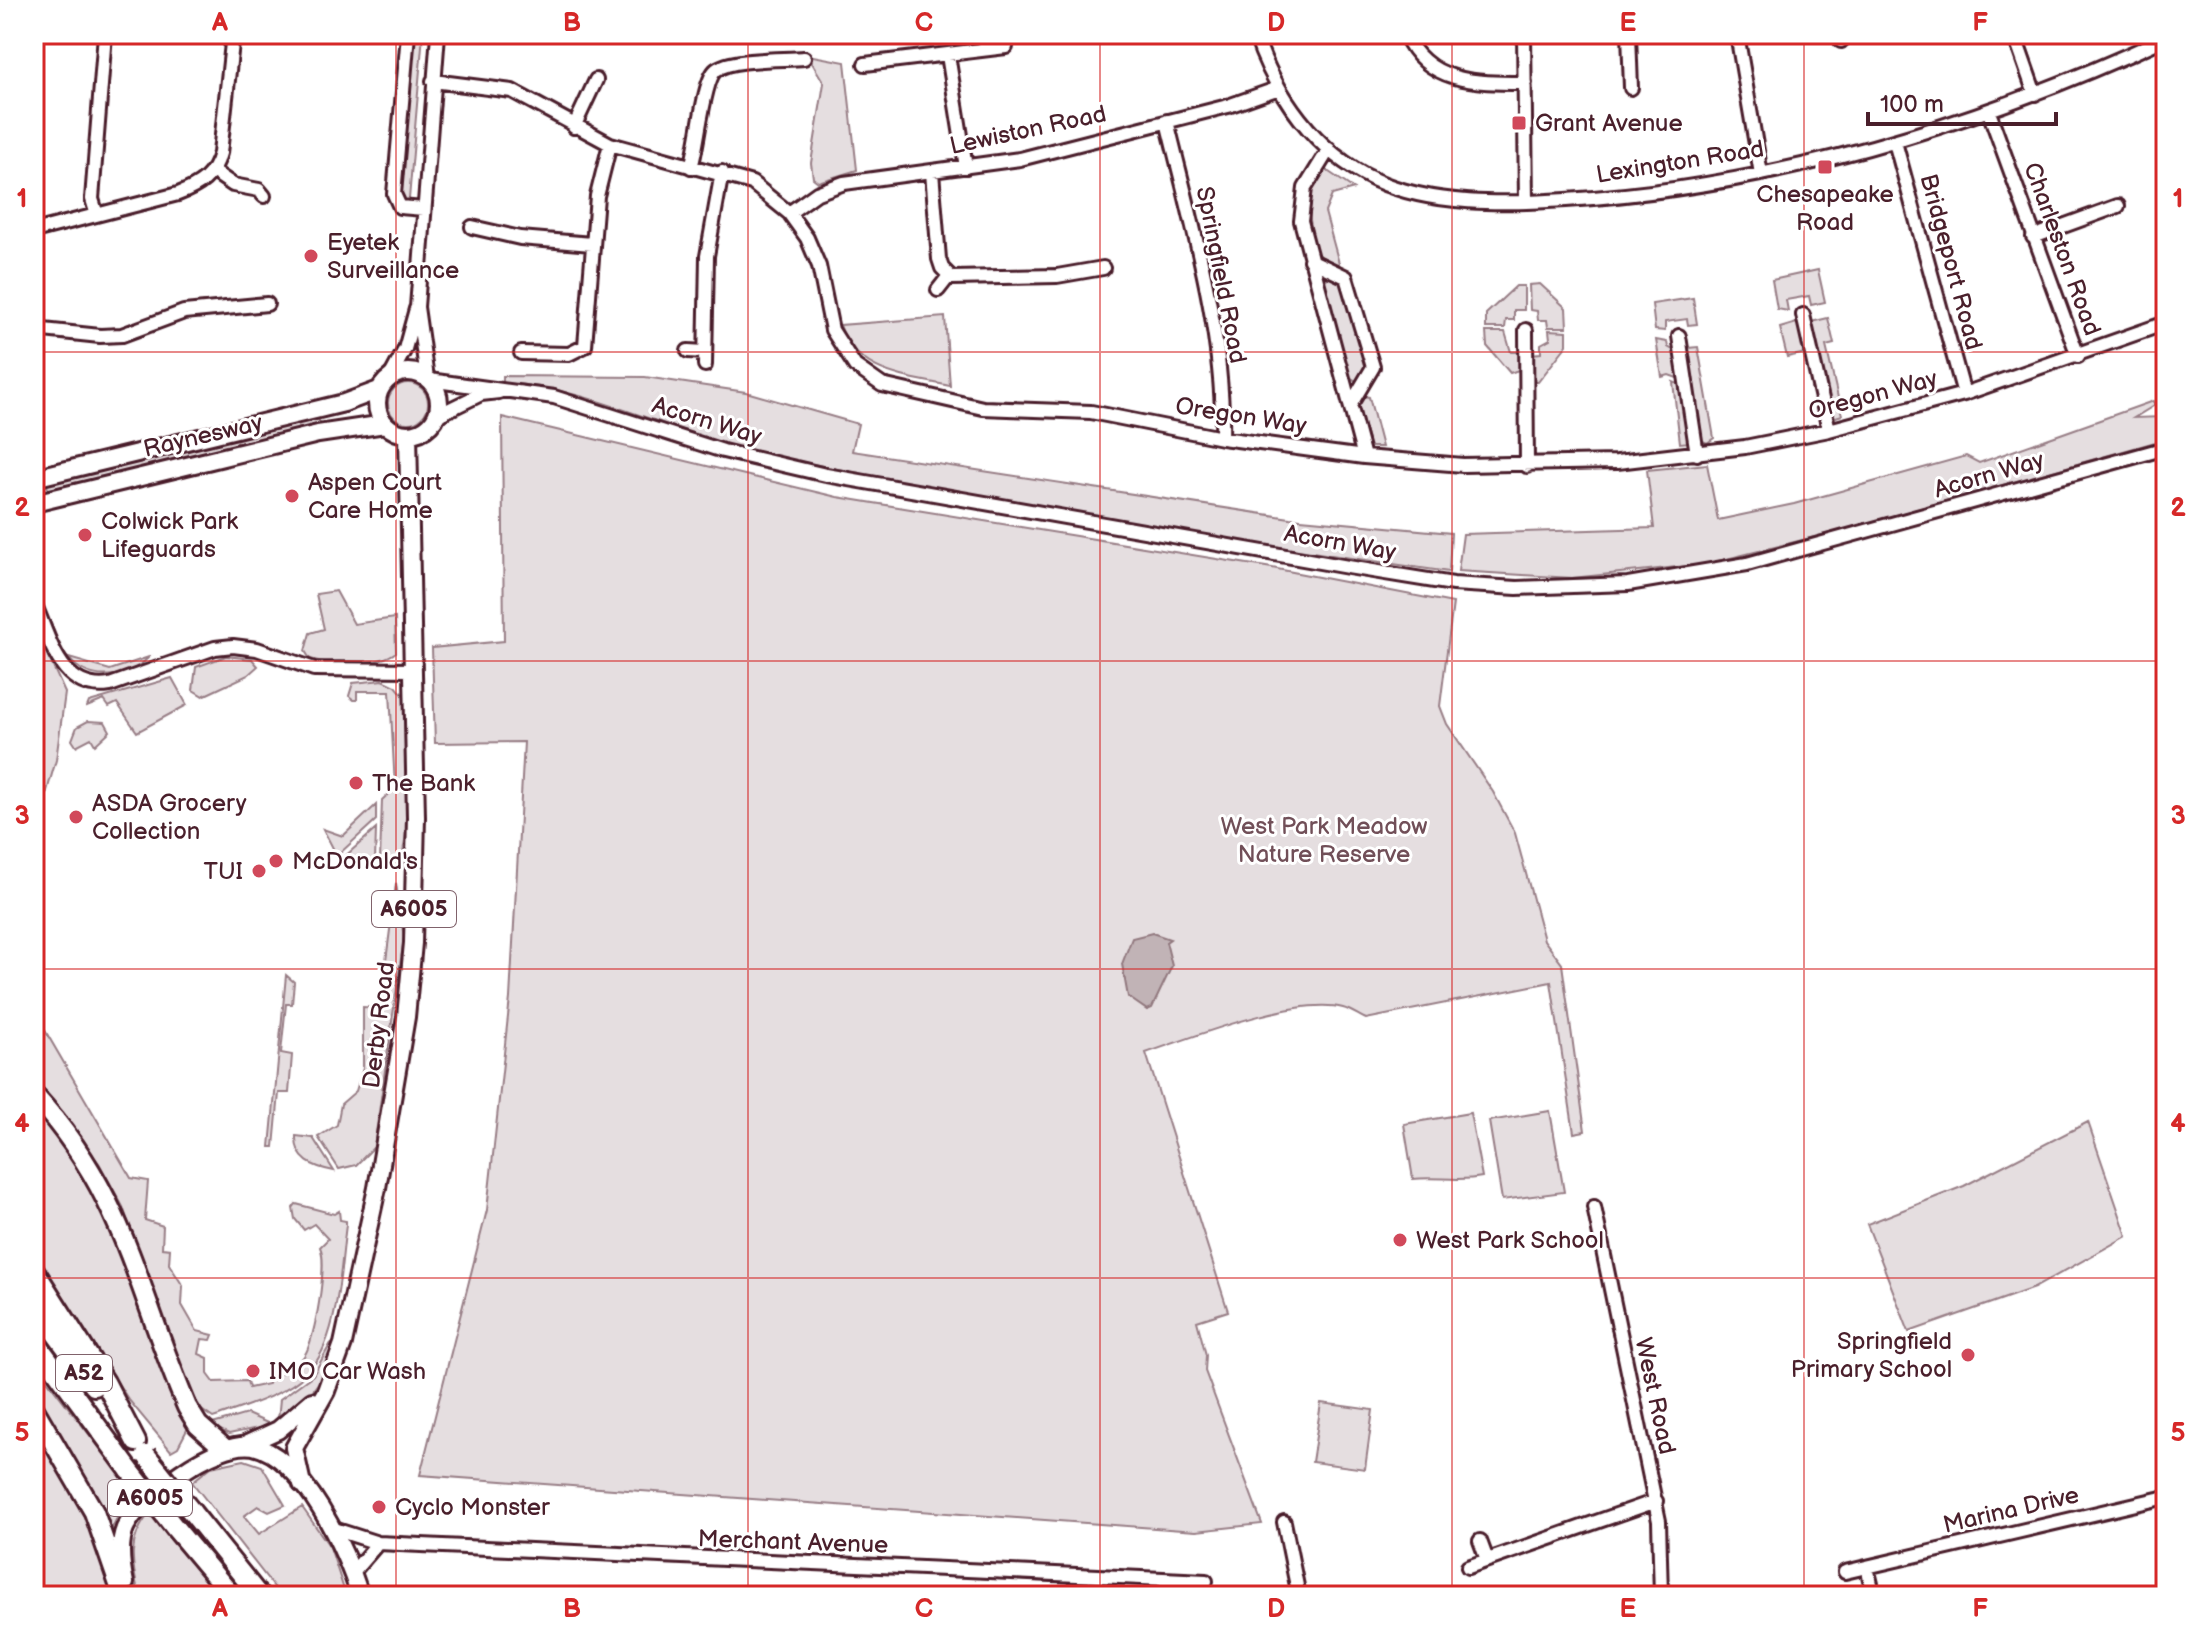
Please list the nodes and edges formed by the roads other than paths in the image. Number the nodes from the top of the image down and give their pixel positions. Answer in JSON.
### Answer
{"nodes":[{"id":1,"x":105,"y":34,"type":"edge"},
{"id":2,"x":233,"y":34,"type":"edge"},
{"id":3,"x":408,"y":34,"type":"edge"},
{"id":4,"x":438,"y":34,"type":"edge"},
{"id":5,"x":1255,"y":34,"type":"edge"},
{"id":6,"x":1405,"y":34,"type":"edge"},
{"id":7,"x":1524,"y":34,"type":"edge"},
{"id":8,"x":1629,"y":34,"type":"edge"},
{"id":9,"x":1737,"y":34,"type":"edge"},
{"id":10,"x":2014,"y":34,"type":"edge"},
{"id":11,"x":2166,"y":38,"type":"edge"},
{"id":12,"x":1006,"y":47,"type":"dead end"},
{"id":13,"x":948,"y":55,"type":"junction"},
{"id":14,"x":865,"y":64,"type":"dead end"},
{"id":15,"x":794,"y":73,"type":"dead end"},
{"id":16,"x":596,"y":80,"type":"dead end"},
{"id":17,"x":433,"y":81,"type":"junction"},
{"id":18,"x":1525,"y":83,"type":"junction"},
{"id":19,"x":1279,"y":88,"type":"junction"},
{"id":20,"x":1631,"y":88,"type":"dead end"},
{"id":21,"x":2035,"y":94,"type":"junction"},
{"id":22,"x":1989,"y":112,"type":"junction"},
{"id":23,"x":1167,"y":121,"type":"junction"},
{"id":24,"x":574,"y":127,"type":"junction"},
{"id":25,"x":1895,"y":142,"type":"junction"},
{"id":26,"x":610,"y":144,"type":"junction"},
{"id":27,"x":1329,"y":149,"type":"junction"},
{"id":28,"x":691,"y":167,"type":"junction"},
{"id":29,"x":966,"y":167,"type":"junction"},
{"id":30,"x":214,"y":172,"type":"junction"},
{"id":31,"x":722,"y":172,"type":"junction"},
{"id":32,"x":932,"y":172,"type":"junction"},
{"id":33,"x":1761,"y":174,"type":"junction"},
{"id":34,"x":264,"y":196,"type":"dead end"},
{"id":35,"x":1526,"y":202,"type":"junction"},
{"id":36,"x":2118,"y":206,"type":"dead end"},
{"id":37,"x":424,"y":209,"type":"junction"},
{"id":38,"x":96,"y":212,"type":"junction"},
{"id":39,"x":789,"y":213,"type":"junction"},
{"id":40,"x":472,"y":227,"type":"dead end"},
{"id":41,"x":34,"y":231,"type":"edge"},
{"id":42,"x":2033,"y":237,"type":"junction"},
{"id":43,"x":592,"y":244,"type":"junction"},
{"id":44,"x":1310,"y":260,"type":"junction"},
{"id":45,"x":1103,"y":268,"type":"dead end"},
{"id":46,"x":949,"y":276,"type":"junction"},
{"id":47,"x":938,"y":290,"type":"dead end"},
{"id":48,"x":267,"y":304,"type":"dead end"},
{"id":49,"x":417,"y":307,"type":"junction"},
{"id":50,"x":1803,"y":315,"type":"dead end"},
{"id":51,"x":2166,"y":323,"type":"edge"},
{"id":52,"x":34,"y":329,"type":"edge"},
{"id":53,"x":1526,"y":330,"type":"dead end"},
{"id":54,"x":1679,"y":336,"type":"dead end"},
{"id":55,"x":688,"y":351,"type":"dead end"},
{"id":56,"x":521,"y":353,"type":"dead end"},
{"id":57,"x":2078,"y":356,"type":"junction"},
{"id":58,"x":428,"y":379,"type":"junction"},
{"id":59,"x":384,"y":383,"type":"junction"},
{"id":60,"x":506,"y":391,"type":"junction"},
{"id":61,"x":1964,"y":394,"type":"junction"},
{"id":62,"x":1351,"y":404,"type":"junction"},
{"id":63,"x":436,"y":416,"type":"junction"},
{"id":64,"x":385,"y":424,"type":"junction"},
{"id":65,"x":1829,"y":430,"type":"junction"},
{"id":66,"x":408,"y":434,"type":"junction"},
{"id":67,"x":1222,"y":438,"type":"junction"},
{"id":68,"x":2166,"y":448,"type":"edge"},
{"id":69,"x":1697,"y":454,"type":"junction"},
{"id":70,"x":1364,"y":457,"type":"junction"},
{"id":71,"x":1527,"y":466,"type":"junction"},
{"id":72,"x":34,"y":478,"type":"edge"},
{"id":73,"x":34,"y":503,"type":"edge"},
{"id":74,"x":34,"y":603,"type":"edge"},
{"id":75,"x":413,"y":670,"type":"junction"},
{"id":76,"x":34,"y":1095,"type":"edge"},
{"id":77,"x":1594,"y":1207,"type":"dead end"},
{"id":78,"x":34,"y":1270,"type":"edge"},
{"id":79,"x":34,"y":1304,"type":"edge"},
{"id":80,"x":34,"y":1340,"type":"edge"},
{"id":81,"x":333,"y":1375,"type":"junction"},
{"id":82,"x":34,"y":1409,"type":"edge"},
{"id":83,"x":244,"y":1446,"type":"junction"},
{"id":84,"x":224,"y":1448,"type":"junction"},
{"id":85,"x":141,"y":1449,"type":"junction"},
{"id":86,"x":302,"y":1484,"type":"junction"},
{"id":87,"x":2166,"y":1497,"type":"edge"},
{"id":88,"x":1656,"y":1501,"type":"junction"},
{"id":89,"x":1284,"y":1522,"type":"dead end"},
{"id":90,"x":331,"y":1528,"type":"junction"},
{"id":91,"x":1480,"y":1541,"type":"dead end"},
{"id":92,"x":378,"y":1543,"type":"junction"},
{"id":93,"x":1487,"y":1560,"type":"junction"},
{"id":94,"x":1468,"y":1567,"type":"dead end"},
{"id":95,"x":1867,"y":1567,"type":"junction"},
{"id":96,"x":353,"y":1572,"type":"junction"},
{"id":97,"x":1845,"y":1572,"type":"dead end"},
{"id":98,"x":1206,"y":1581,"type":"dead end"},
{"id":99,"x":1871,"y":1584,"type":"dead end"},
{"id":100,"x":125,"y":1596,"type":"edge"},
{"id":101,"x":232,"y":1596,"type":"edge"},
{"id":102,"x":259,"y":1596,"type":"edge"},
{"id":103,"x":360,"y":1596,"type":"edge"},
{"id":104,"x":1299,"y":1596,"type":"edge"},
{"id":105,"x":1661,"y":1596,"type":"edge"}],
"edges":[{"from":1,"to":38,"type":"street"},
{"from":2,"to":30,"type":"street"},
{"from":3,"to":37,"type":"street"},
{"from":4,"to":17,"type":"street"},
{"from":5,"to":19,"type":"street","name":"Lexington Road"},
{"from":6,"to":18,"type":"street"},
{"from":7,"to":18,"type":"street"},
{"from":8,"to":20,"type":"street"},
{"from":9,"to":33,"type":"street"},
{"from":10,"to":21,"type":"street"},
{"from":11,"to":21,"type":"street","name":"Lexington Road"},
{"from":12,"to":13,"type":"street"},
{"from":13,"to":14,"type":"street"},
{"from":13,"to":29,"type":"street"},
{"from":15,"to":28,"type":"street"},
{"from":16,"to":24,"type":"street"},
{"from":17,"to":24,"type":"street","name":"Oregon Way"},
{"from":17,"to":37,"type":"street"},
{"from":18,"to":35,"type":"street"},
{"from":19,"to":23,"type":"street","name":"Lewiston Road"},
{"from":19,"to":27,"type":"street","name":"Lexington Road"},
{"from":21,"to":22,"type":"street","name":"Lexington Road"},
{"from":22,"to":25,"type":"street","name":"Lexington Road"},
{"from":22,"to":42,"type":"street","name":"Charleston Road"},
{"from":23,"to":29,"type":"street","name":"Lewiston Road"},
{"from":23,"to":67,"type":"street","name":"Springfield Road"},
{"from":24,"to":26,"type":"street","name":"Oregon Way"},
{"from":25,"to":33,"type":"street","name":"Lexington Road"},
{"from":25,"to":61,"type":"street","name":"Bridgeport Road"},
{"from":26,"to":28,"type":"street","name":"Oregon Way"},
{"from":26,"to":43,"type":"street"},
{"from":27,"to":35,"type":"street","name":"Lexington Road"},
{"from":27,"to":44,"type":"street"},
{"from":28,"to":31,"type":"street","name":"Oregon Way"},
{"from":29,"to":32,"type":"street","name":"Lewiston Road"},
{"from":30,"to":34,"type":"street"},
{"from":30,"to":38,"type":"street"},
{"from":31,"to":39,"type":"street","name":"Oregon Way"},
{"from":31,"to":55,"type":"street"},
{"from":32,"to":39,"type":"street","name":"Lewiston Road"},
{"from":32,"to":46,"type":"street"},
{"from":33,"to":35,"type":"street","name":"Lexington Road"},
{"from":36,"to":42,"type":"street"},
{"from":37,"to":49,"type":"street"},
{"from":38,"to":41,"type":"street"},
{"from":39,"to":67,"type":"street","name":"Oregon Way"},
{"from":40,"to":43,"type":"street"},
{"from":42,"to":57,"type":"street","name":"Charleston Road"},
{"from":43,"to":56,"type":"street"},
{"from":44,"to":62,"type":"street"},
{"from":44,"to":62,"type":"street"},
{"from":45,"to":46,"type":"street"},
{"from":46,"to":47,"type":"street"},
{"from":48,"to":52,"type":"street"},
{"from":49,"to":58,"type":"street"},
{"from":49,"to":59,"type":"street"},
{"from":50,"to":65,"type":"street"},
{"from":51,"to":57,"type":"street","name":"Oregon Way"},
{"from":53,"to":71,"type":"street"},
{"from":54,"to":69,"type":"street"},
{"from":57,"to":61,"type":"street","name":"Oregon Way"},
{"from":58,"to":59,"type":"main road"},
{"from":58,"to":60,"type":"street","name":"Acorn Way"},
{"from":58,"to":63,"type":"main road"},
{"from":59,"to":64,"type":"main road"},
{"from":59,"to":72,"type":"main road","name":"Raynesway"},
{"from":60,"to":63,"type":"street","name":"Acorn Way"},
{"from":60,"to":68,"type":"street","name":"Acorn Way"},
{"from":61,"to":65,"type":"street","name":"Oregon Way"},
{"from":62,"to":70,"type":"street"},
{"from":63,"to":66,"type":"main road"},
{"from":64,"to":66,"type":"main road"},
{"from":64,"to":73,"type":"main road","name":"Raynesway"},
{"from":65,"to":69,"type":"street","name":"Oregon Way"},
{"from":66,"to":75,"type":"main road","name":"Derby Road","number":"A6005"},
{"from":67,"to":70,"type":"street","name":"Oregon Way"},
{"from":69,"to":71,"type":"street","name":"Oregon Way"},
{"from":70,"to":71,"type":"street","name":"Oregon Way"},
{"from":74,"to":75,"type":"street"},
{"from":75,"to":81,"type":"main road","name":"Derby Road","number":"A6005"},
{"from":76,"to":84,"type":"highway"},
{"from":77,"to":88,"type":"street","name":"West Road"},
{"from":78,"to":85,"type":"highway"},
{"from":79,"to":85,"type":"highway","number":"A52"},
{"from":80,"to":101,"type":"highway","number":"A52","bridge":true},
{"from":81,"to":83,"type":"main road","name":"Derby Road","number":"A6005"},
{"from":81,"to":86,"type":"main road","name":"Derby Road","number":"A6005"},
{"from":82,"to":100,"type":"highway"},
{"from":83,"to":84,"type":"main road","number":"A6005"},
{"from":83,"to":86,"type":"main road"},
{"from":84,"to":100,"type":"main road","number":"A6005"},
{"from":85,"to":102,"type":"highway","number":"A52","bridge":true},
{"from":86,"to":90,"type":"main road","number":"A6005"},
{"from":87,"to":95,"type":"street","name":"Marina Drive"},
{"from":88,"to":93,"type":"street"},
{"from":88,"to":105,"type":"street","name":"West Road"},
{"from":89,"to":104,"type":"street"},
{"from":90,"to":92,"type":"street","name":"Merchant Avenue"},
{"from":90,"to":96,"type":"main road","number":"A6005"},
{"from":91,"to":93,"type":"street"},
{"from":92,"to":96,"type":"street"},
{"from":92,"to":98,"type":"street","name":"Merchant Avenue"},
{"from":93,"to":94,"type":"street"},
{"from":95,"to":97,"type":"street","name":"Marina Drive"},
{"from":95,"to":99,"type":"street"},
{"from":96,"to":103,"type":"main road","number":"A6005"}]}
